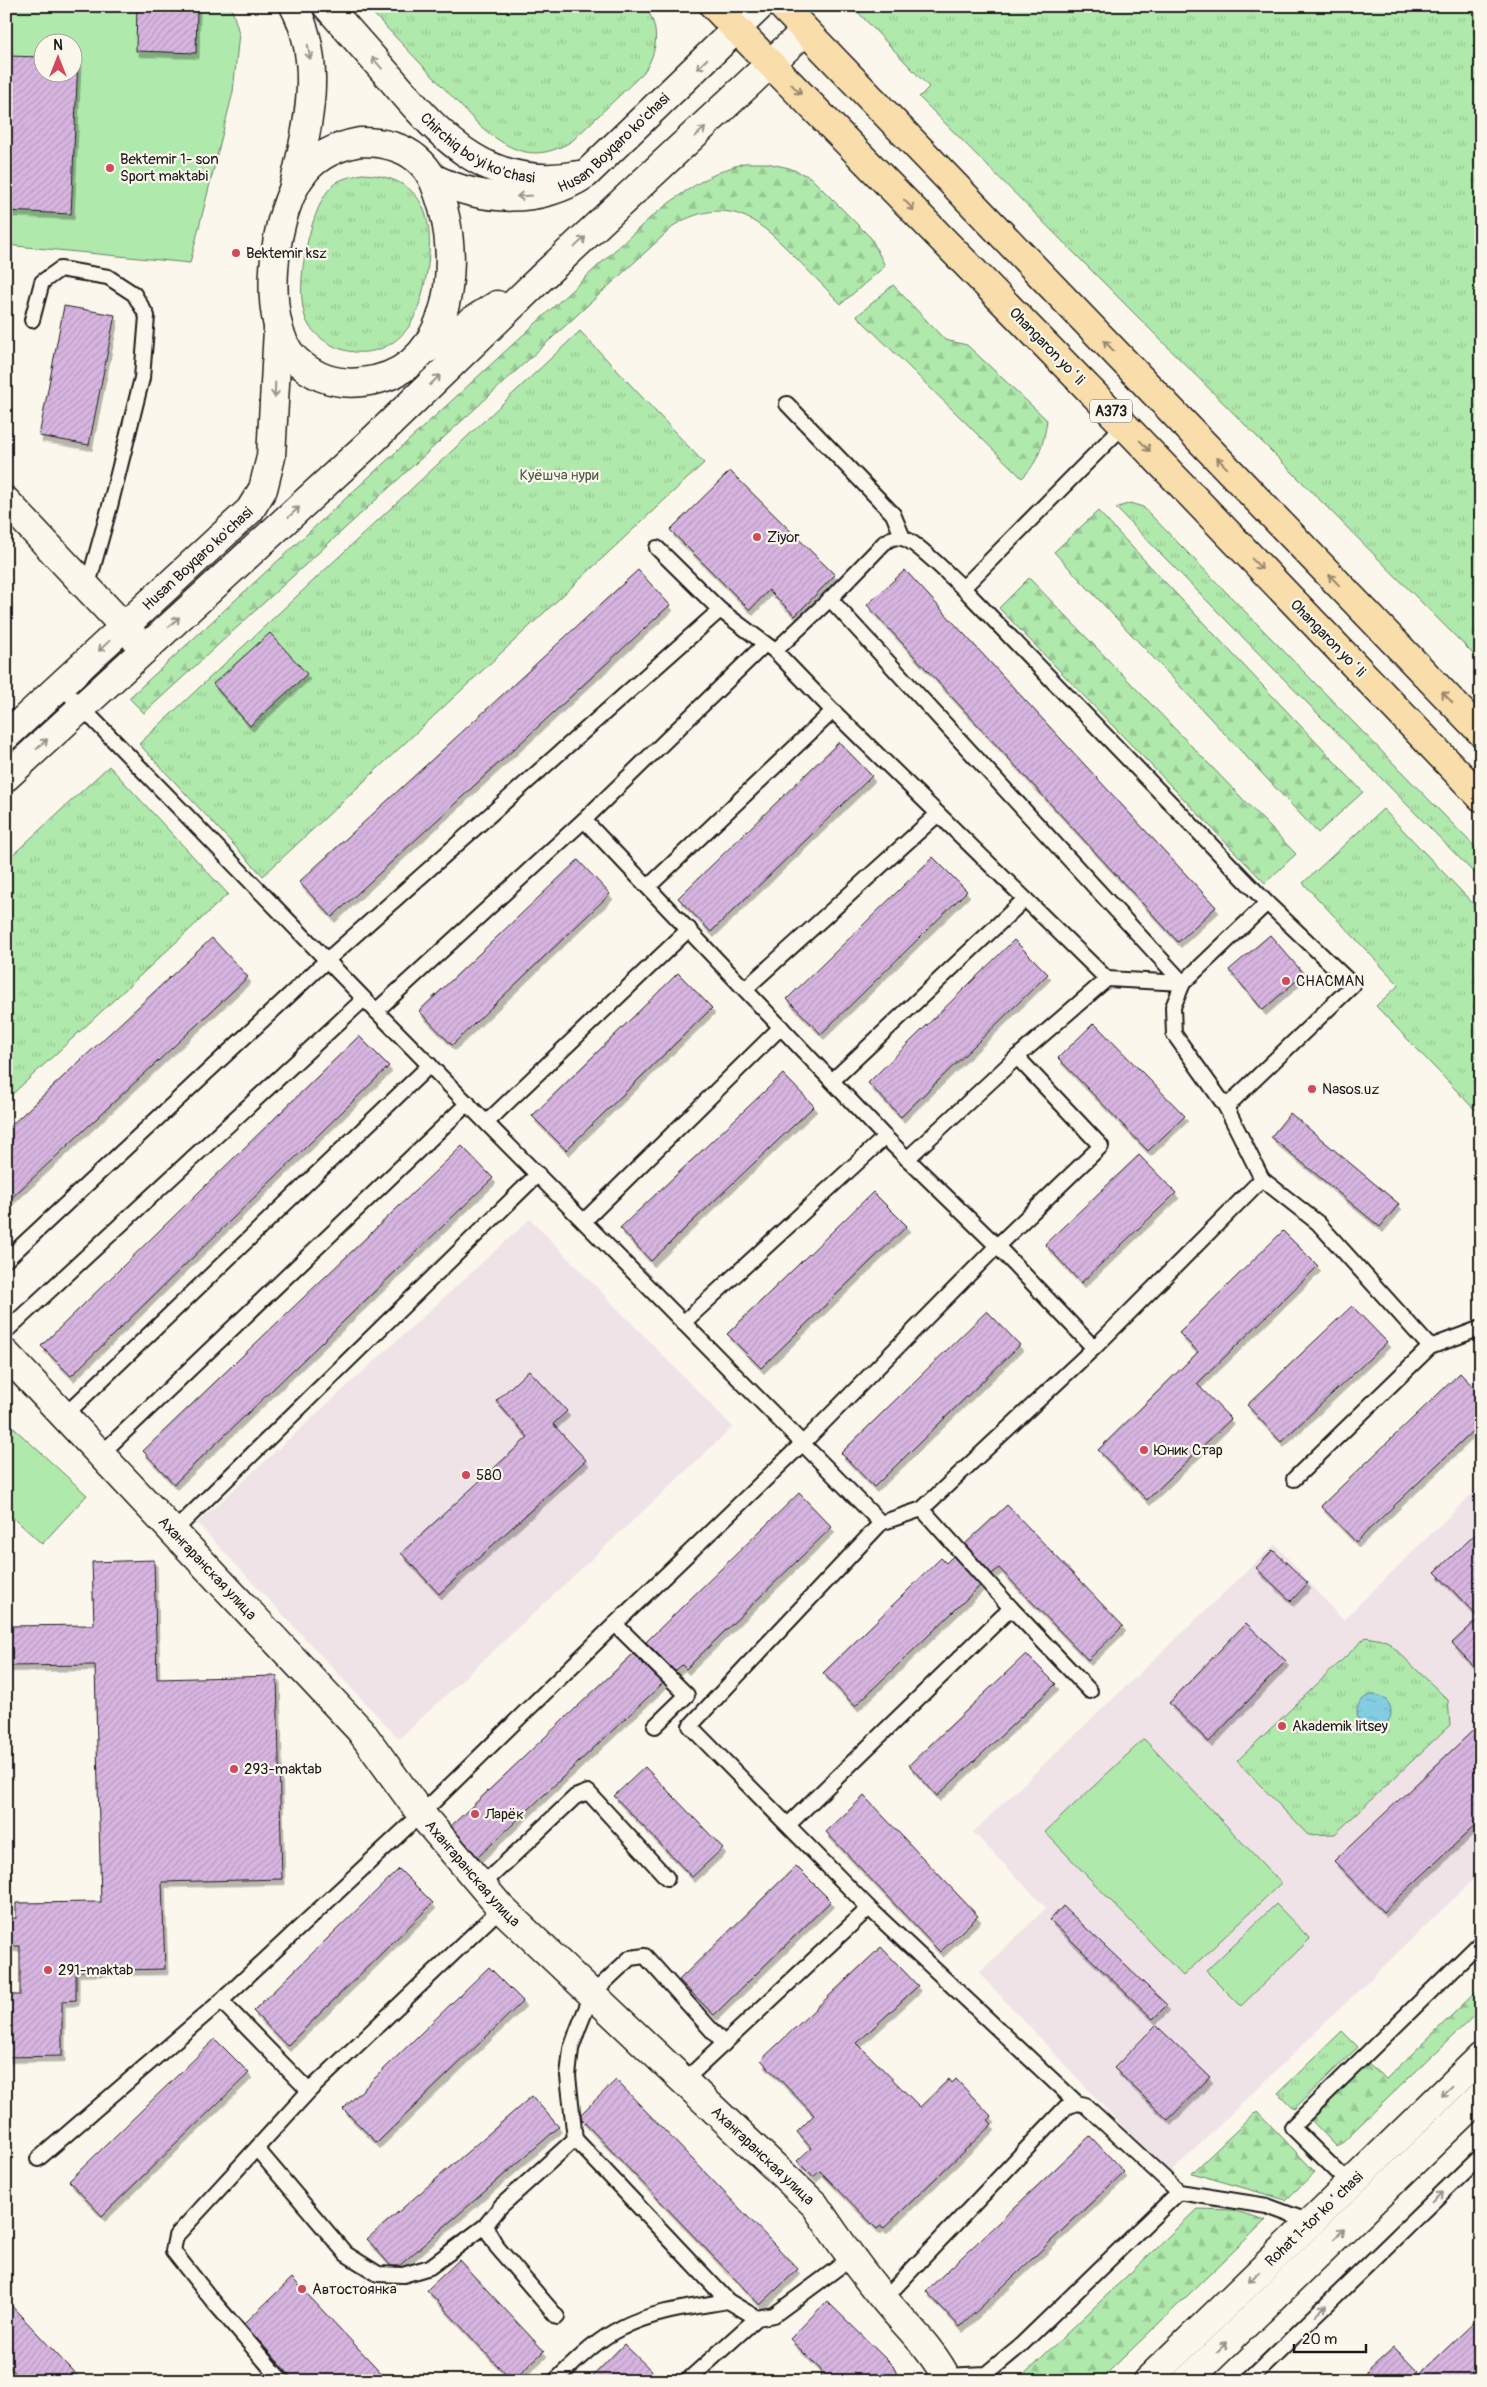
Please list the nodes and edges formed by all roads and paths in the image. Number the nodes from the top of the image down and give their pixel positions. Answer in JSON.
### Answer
{"nodes":[{"id":1,"x":294,"y":6,"type":"edge"},
{"id":2,"x":327,"y":6,"type":"edge"},
{"id":3,"x":714,"y":6,"type":"edge"},
{"id":4,"x":760,"y":6,"type":"edge"},
{"id":5,"x":782,"y":6,"type":"edge"},
{"id":6,"x":736,"y":29,"type":"junction"},
{"id":7,"x":805,"y":31,"type":"junction"},
{"id":8,"x":772,"y":64,"type":"junction"},
{"id":9,"x":409,"y":100,"type":"junction"},
{"id":10,"x":586,"y":174,"type":"junction"},
{"id":11,"x":433,"y":178,"type":"junction"},
{"id":12,"x":293,"y":190,"type":"junction"},
{"id":13,"x":544,"y":275,"type":"junction"},
{"id":14,"x":32,"y":320,"type":"dead end"},
{"id":15,"x":278,"y":324,"type":"junction"},
{"id":16,"x":422,"y":352,"type":"junction"},
{"id":17,"x":787,"y":404,"type":"dead end"},
{"id":18,"x":1124,"y":425,"type":"junction"},
{"id":19,"x":375,"y":438,"type":"junction"},
{"id":20,"x":6,"y":501,"type":"edge"},
{"id":21,"x":902,"y":538,"type":"junction"},
{"id":22,"x":657,"y":548,"type":"dead end"},
{"id":23,"x":87,"y":588,"type":"junction"},
{"id":24,"x":963,"y":588,"type":"junction"},
{"id":25,"x":830,"y":599,"type":"junction"},
{"id":26,"x":720,"y":610,"type":"junction"},
{"id":27,"x":124,"y":627,"type":"junction"},
{"id":28,"x":769,"y":648,"type":"junction"},
{"id":29,"x":145,"y":649,"type":"junction"},
{"id":30,"x":61,"y":686,"type":"junction"},
{"id":31,"x":82,"y":707,"type":"junction"},
{"id":32,"x":833,"y":711,"type":"junction"},
{"id":33,"x":1481,"y":732,"type":"edge"},
{"id":34,"x":6,"y":736,"type":"edge"},
{"id":35,"x":6,"y":777,"type":"edge"},
{"id":36,"x":1481,"y":797,"type":"edge"},
{"id":37,"x":938,"y":814,"type":"junction"},
{"id":38,"x":584,"y":820,"type":"junction"},
{"id":39,"x":648,"y":887,"type":"junction"},
{"id":40,"x":1025,"y":899,"type":"junction"},
{"id":41,"x":1267,"y":903,"type":"junction"},
{"id":42,"x":688,"y":929,"type":"junction"},
{"id":43,"x":327,"y":960,"type":"junction"},
{"id":44,"x":1107,"y":978,"type":"junction"},
{"id":45,"x":1183,"y":983,"type":"junction"},
{"id":46,"x":745,"y":989,"type":"junction"},
{"id":47,"x":364,"y":999,"type":"junction"},
{"id":48,"x":376,"y":1011,"type":"junction"},
{"id":49,"x":781,"y":1027,"type":"junction"},
{"id":50,"x":1017,"y":1057,"type":"junction"},
{"id":51,"x":430,"y":1065,"type":"junction"},
{"id":52,"x":832,"y":1082,"type":"junction"},
{"id":53,"x":468,"y":1103,"type":"junction"},
{"id":54,"x":1226,"y":1107,"type":"junction"},
{"id":55,"x":487,"y":1122,"type":"junction"},
{"id":56,"x":885,"y":1137,"type":"junction"},
{"id":57,"x":907,"y":1159,"type":"junction"},
{"id":58,"x":538,"y":1174,"type":"junction"},
{"id":59,"x":1262,"y":1179,"type":"junction"},
{"id":60,"x":584,"y":1221,"type":"junction"},
{"id":61,"x":997,"y":1246,"type":"junction"},
{"id":62,"x":6,"y":1260,"type":"edge"},
{"id":63,"x":683,"y":1323,"type":"junction"},
{"id":64,"x":1481,"y":1328,"type":"edge"},
{"id":65,"x":6,"y":1331,"type":"edge"},
{"id":66,"x":1430,"y":1347,"type":"junction"},
{"id":67,"x":1094,"y":1348,"type":"junction"},
{"id":68,"x":6,"y":1354,"type":"edge"},
{"id":69,"x":64,"y":1416,"type":"junction"},
{"id":70,"x":803,"y":1444,"type":"junction"},
{"id":71,"x":100,"y":1455,"type":"junction"},
{"id":72,"x":1294,"y":1479,"type":"dead end"},
{"id":73,"x":922,"y":1509,"type":"junction"},
{"id":74,"x":881,"y":1523,"type":"junction"},
{"id":75,"x":173,"y":1532,"type":"junction"},
{"id":76,"x":1011,"y":1608,"type":"junction"},
{"id":77,"x":615,"y":1624,"type":"junction"},
{"id":78,"x":1090,"y":1691,"type":"dead end"},
{"id":79,"x":687,"y":1695,"type":"junction"},
{"id":80,"x":703,"y":1711,"type":"junction"},
{"id":81,"x":654,"y":1726,"type":"dead end"},
{"id":82,"x":422,"y":1814,"type":"junction"},
{"id":83,"x":788,"y":1825,"type":"junction"},
{"id":84,"x":667,"y":1878,"type":"dead end"},
{"id":85,"x":482,"y":1886,"type":"junction"},
{"id":86,"x":501,"y":1908,"type":"junction"},
{"id":87,"x":870,"y":1908,"type":"junction"},
{"id":88,"x":1481,"y":1942,"type":"edge"},
{"id":89,"x":592,"y":1994,"type":"junction"},
{"id":90,"x":220,"y":2001,"type":"junction"},
{"id":91,"x":724,"y":2044,"type":"junction"},
{"id":92,"x":1481,"y":2057,"type":"edge"},
{"id":93,"x":684,"y":2080,"type":"junction"},
{"id":94,"x":308,"y":2091,"type":"junction"},
{"id":95,"x":1481,"y":2096,"type":"edge"},
{"id":96,"x":1077,"y":2104,"type":"junction"},
{"id":97,"x":575,"y":2139,"type":"junction"},
{"id":98,"x":257,"y":2149,"type":"junction"},
{"id":99,"x":1481,"y":2155,"type":"edge"},
{"id":100,"x":38,"y":2159,"type":"dead end"},
{"id":101,"x":1350,"y":2184,"type":"junction"},
{"id":102,"x":1179,"y":2192,"type":"junction"},
{"id":103,"x":1310,"y":2222,"type":"junction"},
{"id":104,"x":485,"y":2226,"type":"junction"},
{"id":105,"x":851,"y":2258,"type":"junction"},
{"id":106,"x":884,"y":2299,"type":"junction"},
{"id":107,"x":728,"y":2301,"type":"junction"},
{"id":108,"x":557,"y":2317,"type":"dead end"},
{"id":109,"x":757,"y":2318,"type":"junction"},
{"id":110,"x":945,"y":2379,"type":"edge"},
{"id":111,"x":282,"y":2381,"type":"edge"},
{"id":112,"x":555,"y":2381,"type":"edge"},
{"id":113,"x":687,"y":2381,"type":"edge"},
{"id":114,"x":1147,"y":2381,"type":"edge"},
{"id":115,"x":1187,"y":2381,"type":"edge"},
{"id":116,"x":1248,"y":2381,"type":"edge"}],
"edges":[{"from":1,"to":12,"type":"street","one_way":true},
{"from":9,"to":2,"type":"street","name":"Chirchiq bo'yi ko'chasi","one_way":true},
{"from":3,"to":6,"type":"highway","name":"Ohangaron yoʻli","number":"A373"},
{"from":4,"to":6,"type":"street","name":"Husan Boyqaro ko'chasi"},
{"from":5,"to":7,"type":"highway","number":"A373"},
{"from":6,"to":8,"type":"highway","name":"Ohangaron yoʻli","number":"A373"},
{"from":6,"to":10,"type":"street","name":"Husan Boyqaro ko'chasi","one_way":true},
{"from":7,"to":8,"type":"street","name":"Husan Boyqaro ko'chasi"},
{"from":33,"to":7,"type":"highway","number":"A373","one_way":true},
{"from":13,"to":8,"type":"street","name":"Husan Boyqaro ko'chasi","one_way":true},
{"from":8,"to":18,"type":"highway","name":"Ohangaron yoʻli","number":"A373","one_way":true},
{"from":9,"to":10,"type":"street","name":"Chirchiq bo'yi ko'chasi"},
{"from":9,"to":11,"type":"street","name":"Chirchiq bo'yi ko'chasi"},
{"from":10,"to":11,"type":"street","name":"Husan Boyqaro ko'chasi","one_way":true},
{"from":11,"to":12,"type":"street","name":"Husan Boyqaro ko'chasi"},
{"from":11,"to":16,"type":"street","name":"Husan Boyqaro ko'chasi"},
{"from":12,"to":15,"type":"street","name":"Husan Boyqaro ko'chasi"},
{"from":13,"to":16,"type":"street","name":"Husan Boyqaro ko'chasi"},
{"from":19,"to":13,"type":"street","name":"Husan Boyqaro ko'chasi","one_way":true},
{"from":14,"to":23,"type":"lane"},
{"from":15,"to":16,"type":"street","name":"Husan Boyqaro ko'chasi"},
{"from":15,"to":27,"type":"street","name":"Husan Boyqaro ko'chasi","one_way":true},
{"from":16,"to":19,"type":"street","name":"Husan Boyqaro ko'chasi"},
{"from":17,"to":21,"type":"lane"},
{"from":18,"to":24,"type":"lane"},
{"from":18,"to":36,"type":"highway","name":"Ohangaron yoʻli","number":"A373","one_way":true},
{"from":29,"to":19,"type":"street","name":"Husan Boyqaro ko'chasi","one_way":true},
{"from":20,"to":23,"type":"street"},
{"from":21,"to":24,"type":"lane"},
{"from":21,"to":25,"type":"lane"},
{"from":22,"to":26,"type":"lane"},
{"from":23,"to":27,"type":"street"},
{"from":24,"to":41,"type":"lane"},
{"from":25,"to":28,"type":"lane"},
{"from":25,"to":45,"type":"lane"},
{"from":26,"to":28,"type":"lane"},
{"from":26,"to":43,"type":"lane"},
{"from":27,"to":29,"type":"street"},
{"from":27,"to":30,"type":"street","name":"Husan Boyqaro ko'chasi","one_way":true},
{"from":28,"to":32,"type":"lane"},
{"from":28,"to":38,"type":"lane"},
{"from":29,"to":31,"type":"street","name":"Husan Boyqaro ko'chasi"},
{"from":30,"to":31,"type":"lane"},
{"from":30,"to":34,"type":"street","name":"Husan Boyqaro ko'chasi"},
{"from":35,"to":31,"type":"street","name":"Husan Boyqaro ko'chasi","one_way":true},
{"from":31,"to":43,"type":"lane"},
{"from":32,"to":37,"type":"lane"},
{"from":32,"to":39,"type":"lane"},
{"from":37,"to":40,"type":"lane"},
{"from":37,"to":46,"type":"lane"},
{"from":38,"to":39,"type":"lane"},
{"from":38,"to":48,"type":"lane"},
{"from":39,"to":42,"type":"lane"},
{"from":40,"to":44,"type":"lane"},
{"from":40,"to":52,"type":"lane"},
{"from":41,"to":45,"type":"lane"},
{"from":41,"to":54,"type":"lane"},
{"from":42,"to":46,"type":"lane"},
{"from":42,"to":55,"type":"lane"},
{"from":43,"to":47,"type":"lane"},
{"from":43,"to":62,"type":"lane"},
{"from":44,"to":45,"type":"lane"},
{"from":44,"to":50,"type":"lane"},
{"from":45,"to":54,"type":"lane"},
{"from":46,"to":49,"type":"lane"},
{"from":47,"to":48,"type":"lane"},
{"from":47,"to":65,"type":"lane"},
{"from":48,"to":51,"type":"lane"},
{"from":49,"to":52,"type":"lane"},
{"from":49,"to":60,"type":"lane"},
{"from":50,"to":57,"type":"lane"},
{"from":50,"to":61,"type":"lane"},
{"from":51,"to":53,"type":"lane"},
{"from":51,"to":69,"type":"lane"},
{"from":52,"to":56,"type":"lane"},
{"from":53,"to":55,"type":"lane"},
{"from":53,"to":71,"type":"lane"},
{"from":54,"to":59,"type":"lane"},
{"from":55,"to":58,"type":"lane"},
{"from":56,"to":57,"type":"lane"},
{"from":56,"to":63,"type":"lane"},
{"from":57,"to":61,"type":"lane"},
{"from":58,"to":60,"type":"lane"},
{"from":58,"to":75,"type":"lane"},
{"from":59,"to":66,"type":"lane"},
{"from":59,"to":67,"type":"lane"},
{"from":60,"to":63,"type":"lane"},
{"from":61,"to":67,"type":"lane"},
{"from":61,"to":70,"type":"lane"},
{"from":63,"to":70,"type":"lane"},
{"from":64,"to":66,"type":"lane"},
{"from":66,"to":72,"type":"lane"},
{"from":67,"to":73,"type":"lane"},
{"from":68,"to":69,"type":"street","name":"Ахангаранская улица"},
{"from":69,"to":71,"type":"street","name":"Ахангаранская улица"},
{"from":70,"to":74,"type":"lane"},
{"from":70,"to":77,"type":"lane"},
{"from":71,"to":75,"type":"street","name":"Ахангаранская улица"},
{"from":73,"to":74,"type":"lane"},
{"from":73,"to":76,"type":"lane"},
{"from":74,"to":80,"type":"lane"},
{"from":75,"to":82,"type":"street","name":"Ахангаранская улица"},
{"from":76,"to":78,"type":"lane"},
{"from":76,"to":83,"type":"lane"},
{"from":77,"to":79,"type":"lane"},
{"from":77,"to":82,"type":"lane"},
{"from":79,"to":80,"type":"lane"},
{"from":79,"to":81,"type":"lane"},
{"from":80,"to":83,"type":"lane"},
{"from":82,"to":85,"type":"street","name":"Ахангаранская улица"},
{"from":82,"to":90,"type":"lane"},
{"from":83,"to":87,"type":"lane"},
{"from":84,"to":85,"type":"lane"},
{"from":85,"to":86,"type":"street","name":"Ахангаранская улица"},
{"from":86,"to":89,"type":"street","name":"Ахангаранская улица"},
{"from":86,"to":94,"type":"lane"},
{"from":87,"to":91,"type":"lane"},
{"from":87,"to":96,"type":"lane"},
{"from":88,"to":101,"type":"lane"},
{"from":89,"to":91,"type":"lane"},
{"from":89,"to":93,"type":"street","name":"Ахангаранская улица"},
{"from":89,"to":97,"type":"lane"},
{"from":90,"to":94,"type":"lane"},
{"from":90,"to":100,"type":"lane"},
{"from":91,"to":93,"type":"lane"},
{"from":92,"to":101,"type":"street","name":"Rohat 1-tor koʻchasi","one_way":true},
{"from":93,"to":105,"type":"street","name":"Ахангаранская улица"},
{"from":94,"to":98,"type":"lane"},
{"from":115,"to":95,"type":"street","name":"Rohat 1-tor koʻchasi","one_way":true},
{"from":96,"to":102,"type":"lane"},
{"from":96,"to":106,"type":"lane"},
{"from":97,"to":104,"type":"lane"},
{"from":97,"to":107,"type":"lane"},
{"from":98,"to":104,"type":"lane"},
{"from":98,"to":111,"type":"lane"},
{"from":116,"to":99,"type":"lane","one_way":true},
{"from":101,"to":103,"type":"street","name":"Rohat 1-tor koʻchasi"},
{"from":102,"to":103,"type":"lane"},
{"from":102,"to":110,"type":"lane"},
{"from":103,"to":114,"type":"street","name":"Rohat 1-tor koʻchasi","one_way":true},
{"from":104,"to":108,"type":"lane"},
{"from":105,"to":106,"type":"street","name":"Ахангаранская улица"},
{"from":105,"to":109,"type":"lane"},
{"from":106,"to":110,"type":"street","name":"Ахангаранская улица"},
{"from":107,"to":109,"type":"lane"},
{"from":107,"to":112,"type":"lane"},
{"from":109,"to":113,"type":"lane"}]}
